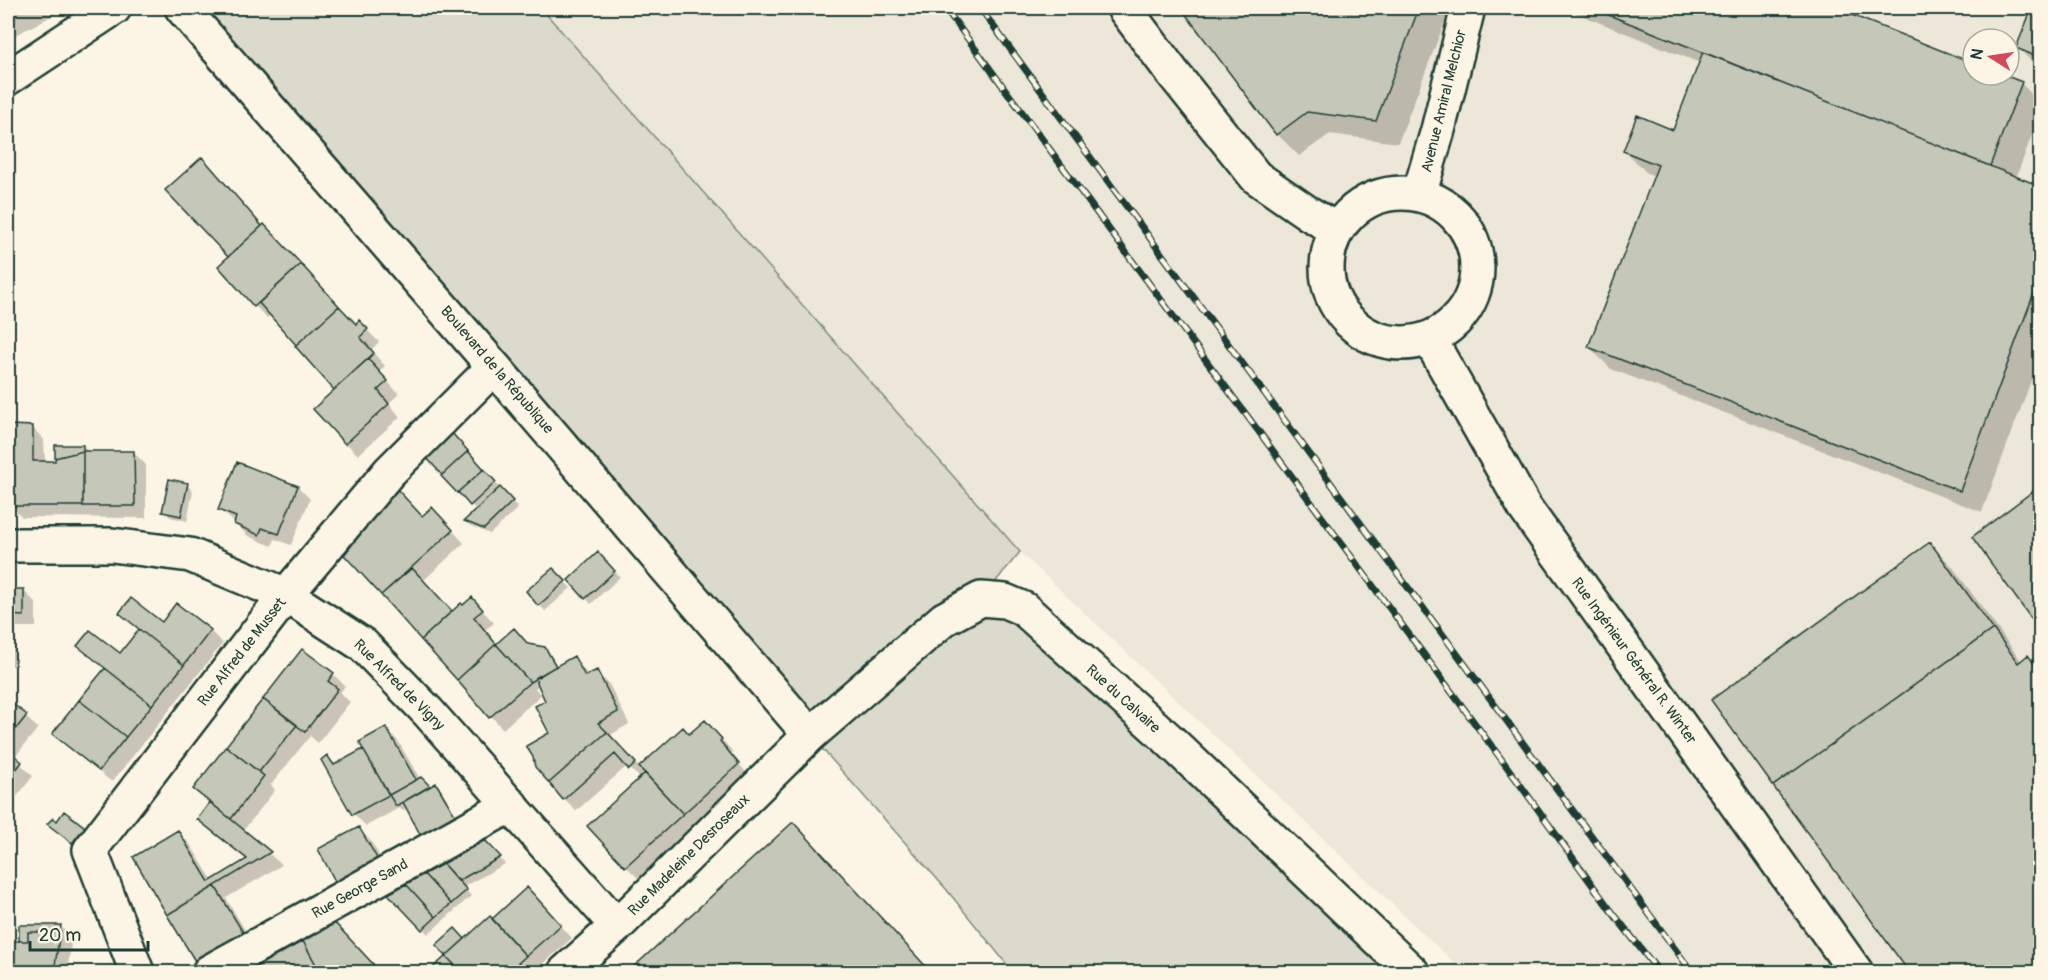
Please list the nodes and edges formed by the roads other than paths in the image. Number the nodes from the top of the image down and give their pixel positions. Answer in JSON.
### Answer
{"nodes":[{"id":1,"x":114,"y":8,"type":"edge"},
{"id":2,"x":182,"y":8,"type":"edge"},
{"id":3,"x":1124,"y":8,"type":"edge"},
{"id":4,"x":1468,"y":8,"type":"edge"},
{"id":5,"x":8,"y":78,"type":"edge"},
{"id":6,"x":1419,"y":195,"type":"junction"},
{"id":7,"x":1337,"y":230,"type":"junction"},
{"id":8,"x":1429,"y":338,"type":"junction"},
{"id":9,"x":494,"y":367,"type":"junction"},
{"id":10,"x":8,"y":544,"type":"edge"},
{"id":11,"x":286,"y":595,"type":"junction"},
{"id":12,"x":810,"y":735,"type":"junction"},
{"id":13,"x":511,"y":806,"type":"junction"},
{"id":14,"x":617,"y":926,"type":"junction"},
{"id":15,"x":137,"y":972,"type":"edge"},
{"id":16,"x":209,"y":972,"type":"edge"},
{"id":17,"x":565,"y":972,"type":"edge"},
{"id":18,"x":1412,"y":972,"type":"edge"},
{"id":19,"x":1856,"y":972,"type":"edge"}],
"edges":[{"from":1,"to":5,"type":"street"},
{"from":2,"to":9,"type":"street","name":"Boulevard de la République"},
{"from":3,"to":7,"type":"street"},
{"from":4,"to":6,"type":"street","name":"Avenue Amiral Melchior"},
{"from":6,"to":7,"type":"street"},
{"from":6,"to":8,"type":"street"},
{"from":7,"to":8,"type":"street"},
{"from":8,"to":19,"type":"street","name":"Rue Ingénieur Général R. Winter"},
{"from":9,"to":11,"type":"street","name":"Rue Alfred de Musset"},
{"from":9,"to":12,"type":"street","name":"Boulevard de la République"},
{"from":10,"to":11,"type":"street","name":"Rue Alfred de Vigny"},
{"from":11,"to":13,"type":"street","name":"Rue Alfred de Vigny"},
{"from":11,"to":15,"type":"street","name":"Rue Alfred de Musset"},
{"from":12,"to":14,"type":"street","name":"Rue Madeleine Desroseaux"},
{"from":12,"to":18,"type":"street","name":"Rue du Calvaire"},
{"from":13,"to":14,"type":"street","name":"Rue Alfred de Vigny"},
{"from":13,"to":16,"type":"street","name":"Rue George Sand"},
{"from":14,"to":17,"type":"street","name":"Rue Madeleine Desroseaux"}]}
